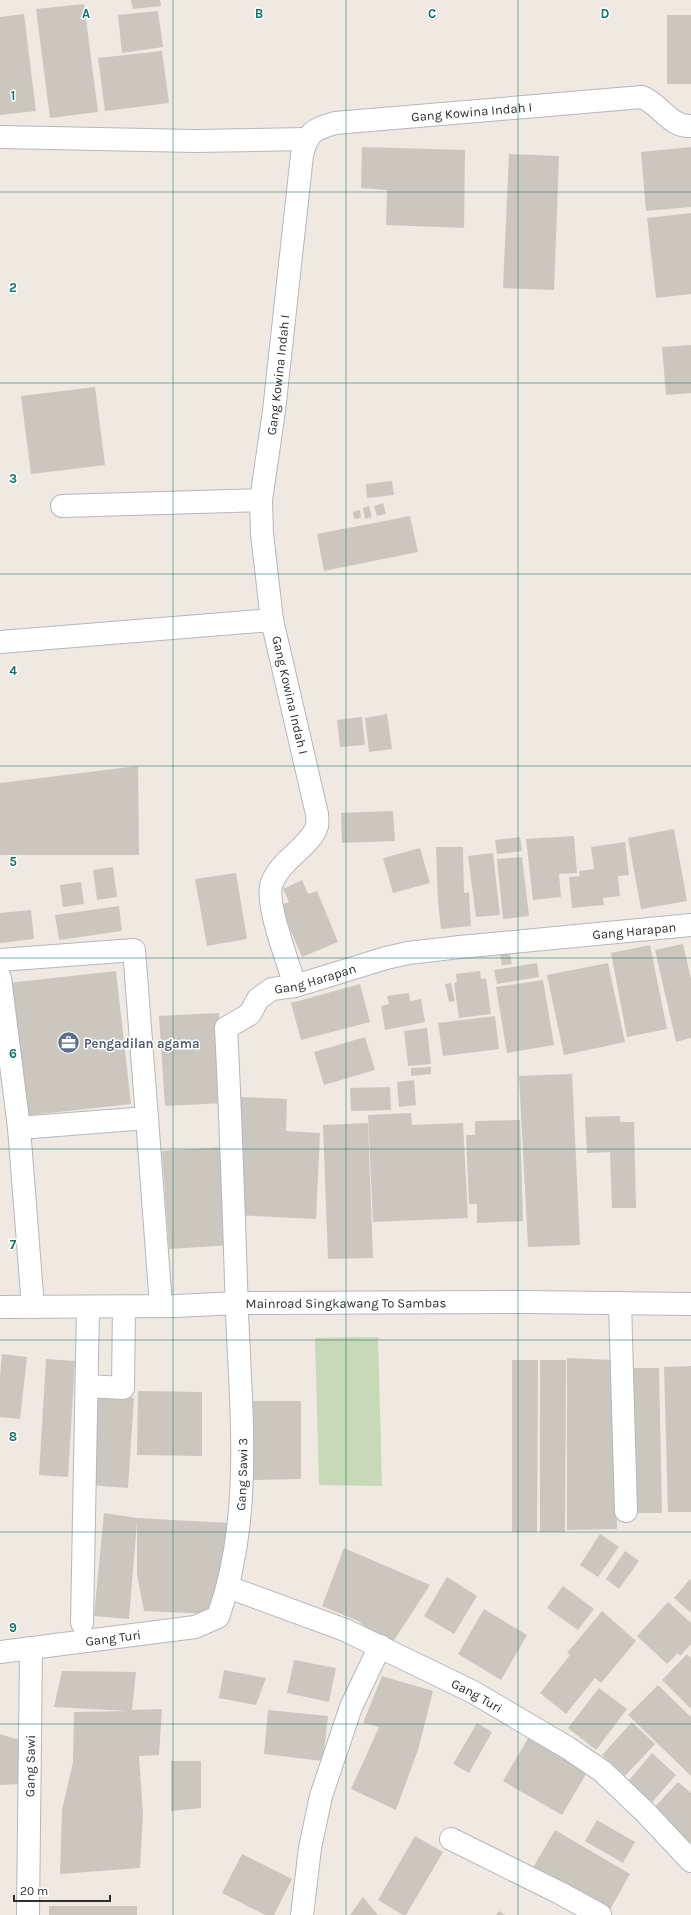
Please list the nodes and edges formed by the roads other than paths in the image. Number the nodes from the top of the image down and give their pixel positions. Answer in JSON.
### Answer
{"nodes":[{"id":1,"x":691,"y":126,"type":"edge"},
{"id":2,"x":1,"y":137,"type":"dead end"},
{"id":3,"x":306,"y":139,"type":"junction"},
{"id":4,"x":261,"y":500,"type":"junction"},
{"id":5,"x":62,"y":506,"type":"dead end"},
{"id":6,"x":272,"y":620,"type":"junction"},
{"id":7,"x":0,"y":642,"type":"edge"},
{"id":8,"x":691,"y":925,"type":"edge"},
{"id":9,"x":0,"y":960,"type":"edge"},
{"id":10,"x":0,"y":978,"type":"edge"},
{"id":11,"x":295,"y":986,"type":"junction"},
{"id":12,"x":147,"y":1118,"type":"junction"},
{"id":13,"x":19,"y":1128,"type":"junction"},
{"id":14,"x":237,"y":1304,"type":"junction"},
{"id":15,"x":620,"y":1304,"type":"junction"},
{"id":16,"x":691,"y":1304,"type":"edge"},
{"id":17,"x":124,"y":1306,"type":"junction"},
{"id":18,"x":161,"y":1306,"type":"junction"},
{"id":19,"x":0,"y":1307,"type":"edge"},
{"id":20,"x":33,"y":1307,"type":"junction"},
{"id":21,"x":88,"y":1307,"type":"junction"},
{"id":22,"x":87,"y":1386,"type":"junction"},
{"id":23,"x":626,"y":1510,"type":"dead end"},
{"id":24,"x":228,"y":1587,"type":"junction"},
{"id":25,"x":82,"y":1623,"type":"dead end"},
{"id":26,"x":195,"y":1627,"type":"joint"},
{"id":27,"x":380,"y":1646,"type":"junction"},
{"id":28,"x":32,"y":1648,"type":"junction"},
{"id":29,"x":0,"y":1652,"type":"edge"},
{"id":30,"x":451,"y":1839,"type":"dead end"},
{"id":31,"x":691,"y":1860,"type":"edge"},
{"id":32,"x":28,"y":1915,"type":"edge"},
{"id":33,"x":302,"y":1915,"type":"edge"},
{"id":34,"x":600,"y":1915,"type":"edge"}],
"edges":[{"from":1,"to":3,"type":"street","name":"Gang Kowina Indah I"},
{"from":2,"to":3,"type":"street"},
{"from":3,"to":4,"type":"street","name":"Gang Kowina Indah I"},
{"from":4,"to":5,"type":"street"},
{"from":4,"to":6,"type":"street","name":"Gang Kowina Indah I"},
{"from":6,"to":7,"type":"street"},
{"from":6,"to":11,"type":"street","name":"Gang Kowina Indah I"},
{"from":8,"to":11,"type":"street","name":"Gang Harapan"},
{"from":9,"to":12,"type":"street"},
{"from":10,"to":13,"type":"street"},
{"from":11,"to":14,"type":"street","name":"Gang Harapan"},
{"from":12,"to":13,"type":"street"},
{"from":12,"to":18,"type":"street"},
{"from":13,"to":20,"type":"street"},
{"from":14,"to":15,"type":"street","name":"Mainroad Singkawang To Sambas"},
{"from":14,"to":18,"type":"street","name":"Mainroad Singkawang To Sambas"},
{"from":14,"to":24,"type":"street","name":"Gang Sawi 3"},
{"from":15,"to":16,"type":"street","name":"Mainroad Singkawang To Sambas"},
{"from":15,"to":23,"type":"street"},
{"from":17,"to":18,"type":"street","name":"Mainroad Singkawang To Sambas"},
{"from":17,"to":21,"type":"street","name":"Mainroad Singkawang To Sambas"},
{"from":17,"to":22,"type":"street"},
{"from":19,"to":20,"type":"street","name":"Mainroad Singkawang To Sambas"},
{"from":20,"to":21,"type":"street","name":"Mainroad Singkawang To Sambas"},
{"from":21,"to":22,"type":"street"},
{"from":22,"to":25,"type":"street"},
{"from":24,"to":26,"type":"street","name":"Gang Sawi 3"},
{"from":24,"to":27,"type":"street","name":"Gang Turi"},
{"from":26,"to":28,"type":"street","name":"Gang Turi"},
{"from":27,"to":31,"type":"street","name":"Gang Turi"},
{"from":27,"to":33,"type":"street"},
{"from":28,"to":29,"type":"street"},
{"from":28,"to":32,"type":"street","name":"Gang Sawi"},
{"from":30,"to":34,"type":"street"}]}
